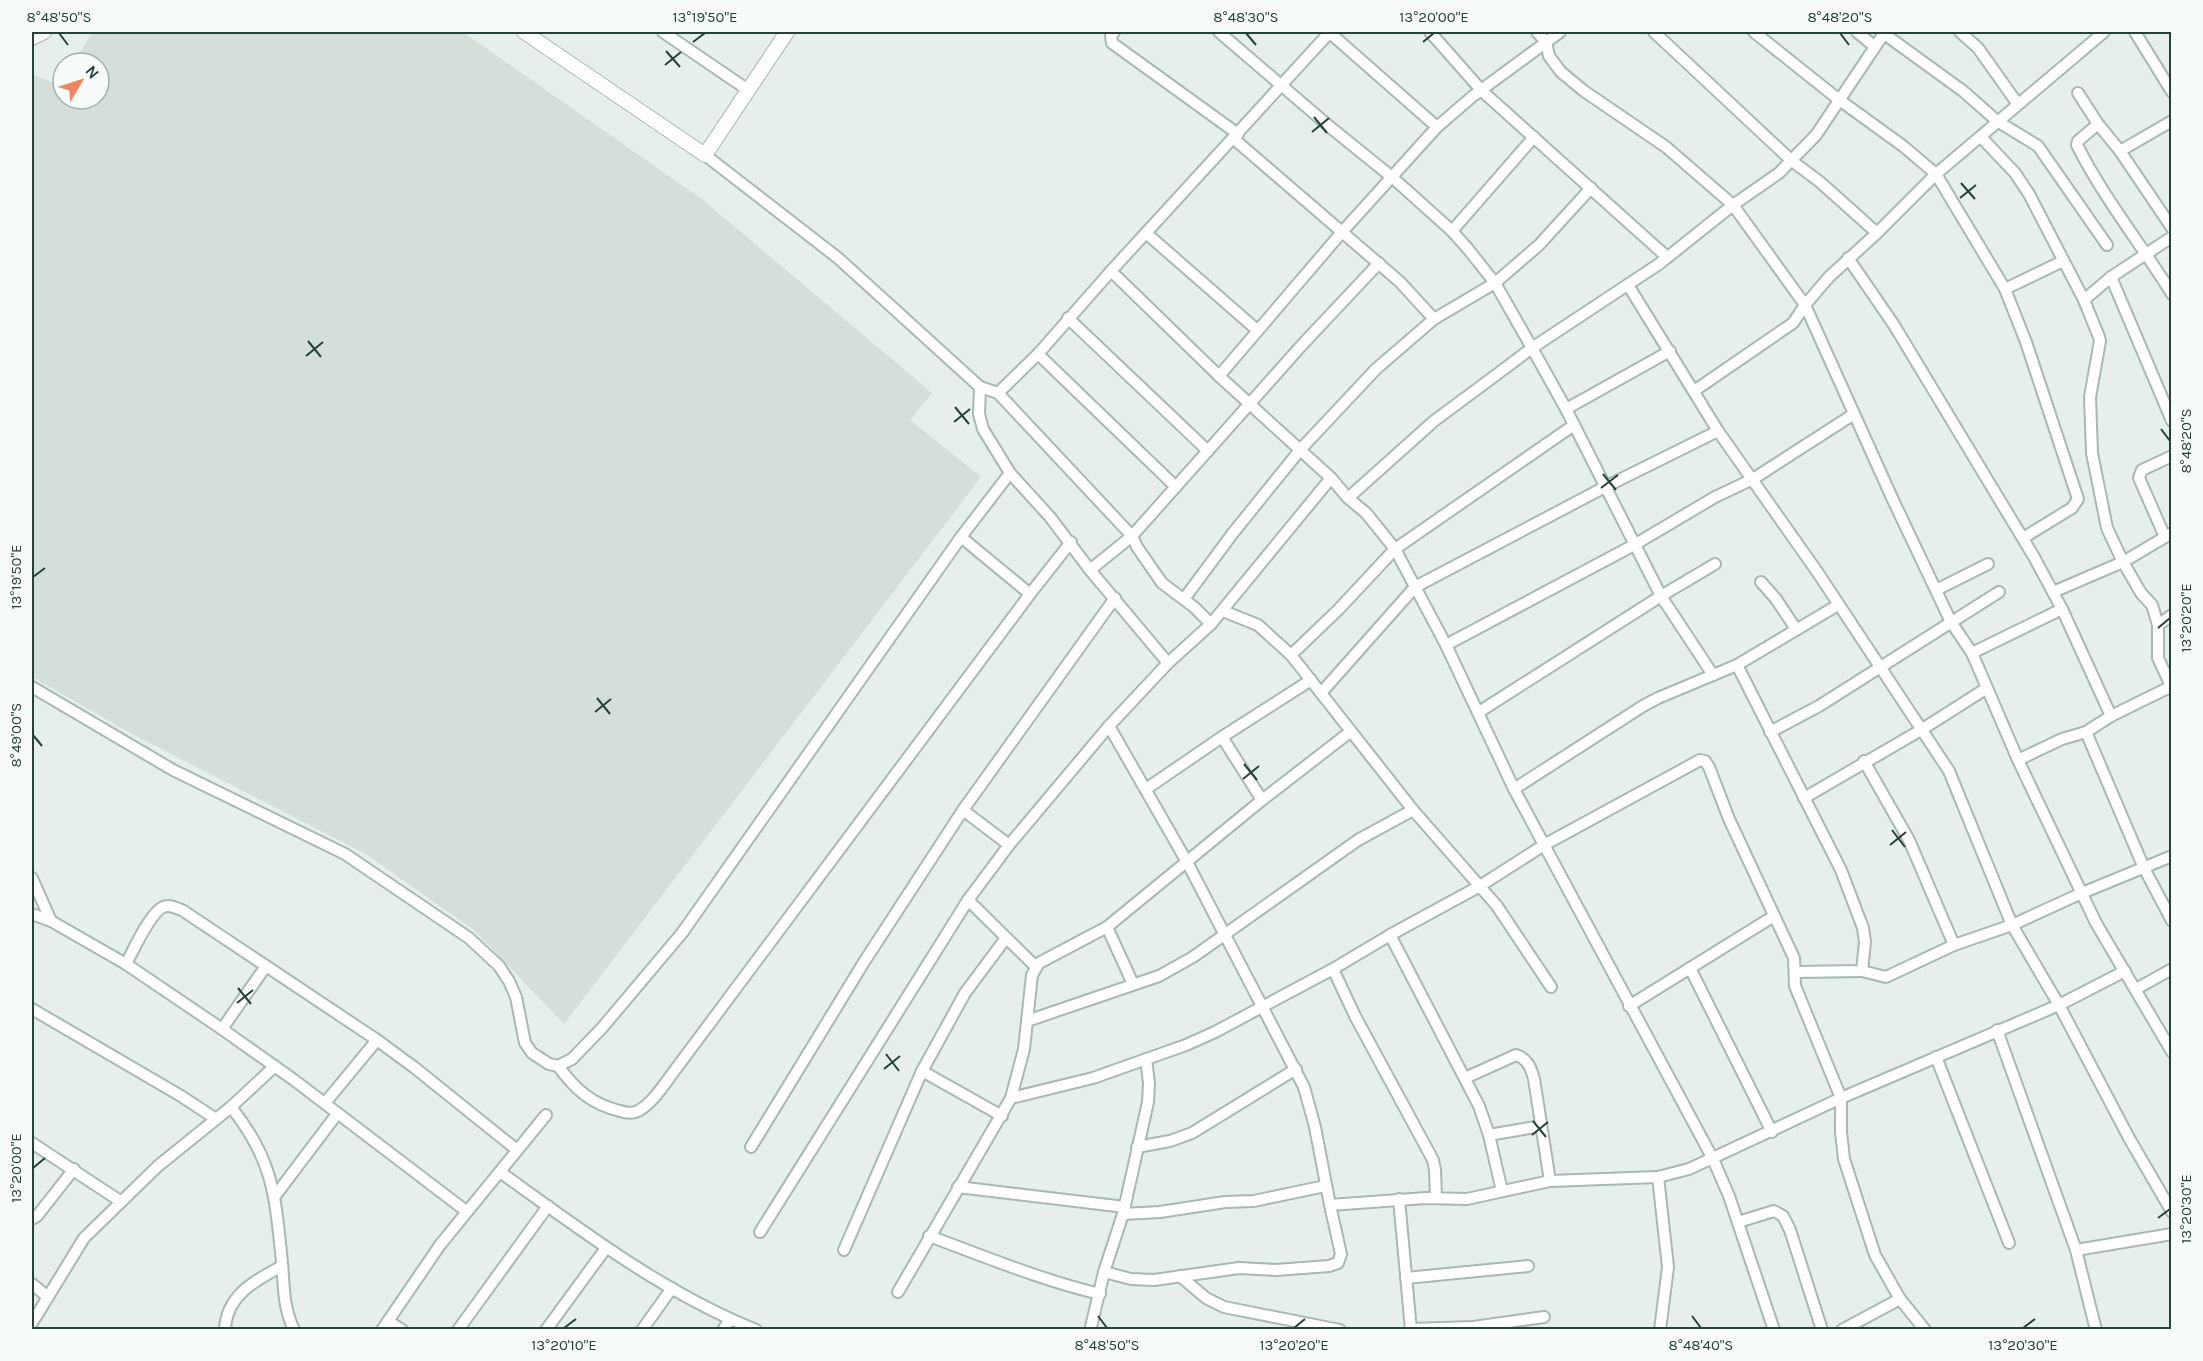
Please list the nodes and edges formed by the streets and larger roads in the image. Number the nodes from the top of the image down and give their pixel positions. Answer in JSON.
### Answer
{"nodes":[{"id":1,"x":44,"y":32,"type":"edge"},
{"id":2,"x":524,"y":32,"type":"edge"},
{"id":3,"x":663,"y":32,"type":"edge"},
{"id":4,"x":787,"y":32,"type":"edge"},
{"id":5,"x":1114,"y":32,"type":"edge"},
{"id":6,"x":1219,"y":32,"type":"edge"},
{"id":7,"x":1330,"y":32,"type":"edge"},
{"id":8,"x":1430,"y":32,"type":"edge"},
{"id":9,"x":1537,"y":32,"type":"edge"},
{"id":10,"x":1560,"y":32,"type":"edge"},
{"id":11,"x":1654,"y":32,"type":"edge"},
{"id":12,"x":1754,"y":32,"type":"edge"},
{"id":13,"x":1857,"y":32,"type":"edge"},
{"id":14,"x":1884,"y":32,"type":"edge"},
{"id":15,"x":1960,"y":32,"type":"edge"},
{"id":16,"x":2104,"y":32,"type":"edge"},
{"id":17,"x":2135,"y":32,"type":"edge"},
{"id":18,"x":32,"y":38,"type":"edge"},
{"id":19,"x":1546,"y":42,"type":"junction"},
{"id":20,"x":1874,"y":46,"type":"junction"},
{"id":21,"x":1281,"y":86,"type":"junction"},
{"id":22,"x":748,"y":90,"type":"junction"},
{"id":23,"x":1482,"y":91,"type":"junction"},
{"id":24,"x":2172,"y":92,"type":"edge"},
{"id":25,"x":2078,"y":93,"type":"dead end"},
{"id":26,"x":1838,"y":99,"type":"junction"},
{"id":27,"x":2018,"y":103,"type":"junction"},
{"id":28,"x":1997,"y":121,"type":"junction"},
{"id":29,"x":2172,"y":121,"type":"edge"},
{"id":30,"x":2098,"y":124,"type":"junction"},
{"id":31,"x":1437,"y":128,"type":"junction"},
{"id":32,"x":1236,"y":136,"type":"junction"},
{"id":33,"x":1534,"y":137,"type":"junction"},
{"id":34,"x":1981,"y":137,"type":"junction"},
{"id":35,"x":2120,"y":151,"type":"junction"},
{"id":36,"x":705,"y":155,"type":"junction"},
{"id":37,"x":1792,"y":161,"type":"junction"},
{"id":38,"x":1936,"y":174,"type":"junction"},
{"id":39,"x":1393,"y":178,"type":"junction"},
{"id":40,"x":1591,"y":188,"type":"junction"},
{"id":41,"x":1733,"y":205,"type":"junction"},
{"id":42,"x":2172,"y":228,"type":"edge"},
{"id":43,"x":1452,"y":231,"type":"junction"},
{"id":44,"x":1342,"y":232,"type":"junction"},
{"id":45,"x":1146,"y":233,"type":"junction"},
{"id":46,"x":1877,"y":233,"type":"junction"},
{"id":47,"x":2172,"y":237,"type":"edge"},
{"id":48,"x":2107,"y":245,"type":"dead end"},
{"id":49,"x":2147,"y":253,"type":"junction"},
{"id":50,"x":1667,"y":256,"type":"junction"},
{"id":51,"x":1848,"y":258,"type":"junction"},
{"id":52,"x":2063,"y":261,"type":"junction"},
{"id":53,"x":1379,"y":263,"type":"junction"},
{"id":54,"x":1111,"y":271,"type":"junction"},
{"id":55,"x":2111,"y":277,"type":"junction"},
{"id":56,"x":1494,"y":284,"type":"junction"},
{"id":57,"x":1628,"y":285,"type":"junction"},
{"id":58,"x":2005,"y":289,"type":"junction"},
{"id":59,"x":2172,"y":294,"type":"edge"},
{"id":60,"x":2084,"y":300,"type":"junction"},
{"id":61,"x":1805,"y":305,"type":"junction"},
{"id":62,"x":1068,"y":318,"type":"junction"},
{"id":63,"x":1434,"y":319,"type":"junction"},
{"id":64,"x":1257,"y":330,"type":"junction"},
{"id":65,"x":1532,"y":348,"type":"junction"},
{"id":66,"x":1670,"y":351,"type":"junction"},
{"id":67,"x":1038,"y":354,"type":"junction"},
{"id":68,"x":1219,"y":375,"type":"junction"},
{"id":69,"x":980,"y":387,"type":"junction"},
{"id":70,"x":1694,"y":391,"type":"junction"},
{"id":71,"x":998,"y":393,"type":"junction"},
{"id":72,"x":1249,"y":403,"type":"junction"},
{"id":73,"x":1566,"y":409,"type":"junction"},
{"id":74,"x":1854,"y":414,"type":"junction"},
{"id":75,"x":2171,"y":418,"type":"edge"},
{"id":76,"x":1574,"y":425,"type":"junction"},
{"id":77,"x":1718,"y":431,"type":"junction"},
{"id":78,"x":1300,"y":450,"type":"junction"},
{"id":79,"x":1208,"y":451,"type":"junction"},
{"id":80,"x":2172,"y":456,"type":"edge"},
{"id":81,"x":1010,"y":472,"type":"junction"},
{"id":82,"x":1331,"y":478,"type":"junction"},
{"id":83,"x":1753,"y":479,"type":"junction"},
{"id":84,"x":1176,"y":487,"type":"junction"},
{"id":85,"x":1605,"y":487,"type":"junction"},
{"id":86,"x":1348,"y":498,"type":"junction"},
{"id":87,"x":2168,"y":535,"type":"edge"},
{"id":88,"x":1132,"y":536,"type":"junction"},
{"id":89,"x":961,"y":537,"type":"junction"},
{"id":90,"x":2023,"y":538,"type":"junction"},
{"id":91,"x":1071,"y":542,"type":"junction"},
{"id":92,"x":1634,"y":545,"type":"junction"},
{"id":93,"x":1395,"y":549,"type":"junction"},
{"id":94,"x":2123,"y":562,"type":"junction"},
{"id":95,"x":1715,"y":564,"type":"dead end"},
{"id":96,"x":1988,"y":564,"type":"dead end"},
{"id":97,"x":1090,"y":570,"type":"junction"},
{"id":98,"x":1761,"y":582,"type":"dead end"},
{"id":99,"x":1415,"y":587,"type":"junction"},
{"id":100,"x":1936,"y":590,"type":"junction"},
{"id":101,"x":1999,"y":592,"type":"dead end"},
{"id":102,"x":2053,"y":592,"type":"junction"},
{"id":103,"x":1029,"y":594,"type":"junction"},
{"id":104,"x":1661,"y":596,"type":"junction"},
{"id":105,"x":1115,"y":598,"type":"junction"},
{"id":106,"x":1184,"y":599,"type":"junction"},
{"id":107,"x":1839,"y":604,"type":"junction"},
{"id":108,"x":2062,"y":609,"type":"junction"},
{"id":109,"x":1222,"y":611,"type":"junction"},
{"id":110,"x":2172,"y":615,"type":"edge"},
{"id":111,"x":1952,"y":622,"type":"junction"},
{"id":112,"x":1211,"y":624,"type":"junction"},
{"id":113,"x":2158,"y":625,"type":"junction"},
{"id":114,"x":1796,"y":630,"type":"junction"},
{"id":115,"x":1446,"y":645,"type":"junction"},
{"id":116,"x":1972,"y":653,"type":"junction"},
{"id":117,"x":1291,"y":655,"type":"junction"},
{"id":118,"x":1168,"y":663,"type":"junction"},
{"id":119,"x":1737,"y":665,"type":"junction"},
{"id":120,"x":1881,"y":668,"type":"junction"},
{"id":121,"x":1713,"y":675,"type":"junction"},
{"id":122,"x":1311,"y":680,"type":"junction"},
{"id":123,"x":2171,"y":686,"type":"edge"},
{"id":124,"x":32,"y":687,"type":"edge"},
{"id":125,"x":1987,"y":688,"type":"junction"},
{"id":126,"x":1321,"y":693,"type":"junction"},
{"id":127,"x":1479,"y":712,"type":"junction"},
{"id":128,"x":2110,"y":716,"type":"junction"},
{"id":129,"x":1109,"y":726,"type":"junction"},
{"id":130,"x":1921,"y":730,"type":"junction"},
{"id":131,"x":1350,"y":732,"type":"junction"},
{"id":132,"x":1770,"y":732,"type":"junction"},
{"id":133,"x":2086,"y":732,"type":"junction"},
{"id":134,"x":1222,"y":737,"type":"junction"},
{"id":135,"x":2018,"y":760,"type":"junction"},
{"id":136,"x":1864,"y":761,"type":"junction"},
{"id":137,"x":1146,"y":789,"type":"junction"},
{"id":138,"x":1514,"y":789,"type":"junction"},
{"id":139,"x":1804,"y":798,"type":"junction"},
{"id":140,"x":1263,"y":801,"type":"junction"},
{"id":141,"x":963,"y":810,"type":"junction"},
{"id":142,"x":1413,"y":810,"type":"junction"},
{"id":143,"x":1009,"y":845,"type":"junction"},
{"id":144,"x":1544,"y":845,"type":"junction"},
{"id":145,"x":2172,"y":856,"type":"edge"},
{"id":146,"x":1187,"y":862,"type":"junction"},
{"id":147,"x":2144,"y":868,"type":"junction"},
{"id":148,"x":32,"y":878,"type":"edge"},
{"id":149,"x":1480,"y":886,"type":"junction"},
{"id":150,"x":2082,"y":893,"type":"junction"},
{"id":151,"x":968,"y":900,"type":"junction"},
{"id":152,"x":32,"y":914,"type":"edge"},
{"id":153,"x":1774,"y":916,"type":"junction"},
{"id":154,"x":51,"y":921,"type":"junction"},
{"id":155,"x":2172,"y":921,"type":"edge"},
{"id":156,"x":2012,"y":924,"type":"junction"},
{"id":157,"x":1107,"y":927,"type":"junction"},
{"id":158,"x":1225,"y":934,"type":"junction"},
{"id":159,"x":1390,"y":935,"type":"junction"},
{"id":160,"x":1006,"y":938,"type":"junction"},
{"id":161,"x":1954,"y":945,"type":"junction"},
{"id":162,"x":126,"y":964,"type":"junction"},
{"id":163,"x":266,"y":966,"type":"junction"},
{"id":164,"x":1036,"y":967,"type":"junction"},
{"id":165,"x":1333,"y":969,"type":"junction"},
{"id":166,"x":1690,"y":969,"type":"junction"},
{"id":167,"x":2172,"y":969,"type":"edge"},
{"id":168,"x":1862,"y":971,"type":"junction"},
{"id":169,"x":2126,"y":971,"type":"junction"},
{"id":170,"x":1795,"y":972,"type":"junction"},
{"id":171,"x":1133,"y":984,"type":"junction"},
{"id":172,"x":1551,"y":987,"type":"dead end"},
{"id":173,"x":2136,"y":989,"type":"junction"},
{"id":174,"x":2059,"y":1005,"type":"junction"},
{"id":175,"x":1629,"y":1006,"type":"junction"},
{"id":176,"x":1262,"y":1008,"type":"junction"},
{"id":177,"x":32,"y":1009,"type":"edge"},
{"id":178,"x":1027,"y":1021,"type":"junction"},
{"id":179,"x":222,"y":1029,"type":"junction"},
{"id":180,"x":1997,"y":1030,"type":"junction"},
{"id":181,"x":377,"y":1040,"type":"junction"},
{"id":182,"x":2172,"y":1052,"type":"edge"},
{"id":183,"x":1936,"y":1057,"type":"junction"},
{"id":184,"x":1146,"y":1059,"type":"junction"},
{"id":185,"x":275,"y":1066,"type":"junction"},
{"id":186,"x":558,"y":1066,"type":"junction"},
{"id":187,"x":1296,"y":1070,"type":"junction"},
{"id":188,"x":922,"y":1071,"type":"junction"},
{"id":189,"x":1465,"y":1078,"type":"junction"},
{"id":190,"x":1011,"y":1098,"type":"junction"},
{"id":191,"x":1841,"y":1098,"type":"junction"},
{"id":192,"x":325,"y":1103,"type":"junction"},
{"id":193,"x":231,"y":1107,"type":"junction"},
{"id":194,"x":337,"y":1114,"type":"junction"},
{"id":195,"x":546,"y":1115,"type":"dead end"},
{"id":196,"x":1002,"y":1116,"type":"junction"},
{"id":197,"x":216,"y":1119,"type":"junction"},
{"id":198,"x":1541,"y":1126,"type":"junction"},
{"id":199,"x":1772,"y":1132,"type":"junction"},
{"id":200,"x":1489,"y":1135,"type":"junction"},
{"id":201,"x":32,"y":1143,"type":"edge"},
{"id":202,"x":751,"y":1147,"type":"dead end"},
{"id":203,"x":1137,"y":1147,"type":"junction"},
{"id":204,"x":517,"y":1150,"type":"junction"},
{"id":205,"x":1713,"y":1159,"type":"junction"},
{"id":206,"x":75,"y":1169,"type":"junction"},
{"id":207,"x":500,"y":1172,"type":"junction"},
{"id":208,"x":1658,"y":1178,"type":"junction"},
{"id":209,"x":1550,"y":1181,"type":"junction"},
{"id":210,"x":1325,"y":1186,"type":"junction"},
{"id":211,"x":958,"y":1187,"type":"junction"},
{"id":212,"x":1502,"y":1191,"type":"junction"},
{"id":213,"x":275,"y":1196,"type":"junction"},
{"id":214,"x":1436,"y":1198,"type":"junction"},
{"id":215,"x":1399,"y":1199,"type":"junction"},
{"id":216,"x":120,"y":1201,"type":"junction"},
{"id":217,"x":1330,"y":1205,"type":"junction"},
{"id":218,"x":548,"y":1206,"type":"junction"},
{"id":219,"x":466,"y":1211,"type":"junction"},
{"id":220,"x":1124,"y":1211,"type":"junction"},
{"id":221,"x":2172,"y":1212,"type":"edge"},
{"id":222,"x":32,"y":1219,"type":"edge"},
{"id":223,"x":1738,"y":1222,"type":"junction"},
{"id":224,"x":760,"y":1232,"type":"dead end"},
{"id":225,"x":2172,"y":1233,"type":"edge"},
{"id":226,"x":930,"y":1236,"type":"junction"},
{"id":227,"x":2009,"y":1244,"type":"dead end"},
{"id":228,"x":606,"y":1248,"type":"junction"},
{"id":229,"x":844,"y":1250,"type":"dead end"},
{"id":230,"x":2076,"y":1250,"type":"junction"},
{"id":231,"x":282,"y":1266,"type":"junction"},
{"id":232,"x":1528,"y":1266,"type":"dead end"},
{"id":233,"x":1104,"y":1272,"type":"junction"},
{"id":234,"x":1180,"y":1276,"type":"junction"},
{"id":235,"x":1406,"y":1278,"type":"junction"},
{"id":236,"x":32,"y":1284,"type":"edge"},
{"id":237,"x":672,"y":1288,"type":"junction"},
{"id":238,"x":898,"y":1292,"type":"dead end"},
{"id":239,"x":1100,"y":1294,"type":"junction"},
{"id":240,"x":48,"y":1297,"type":"junction"},
{"id":241,"x":1900,"y":1299,"type":"junction"},
{"id":242,"x":1544,"y":1317,"type":"dead end"},
{"id":243,"x":730,"y":1319,"type":"junction"},
{"id":244,"x":32,"y":1323,"type":"edge"},
{"id":245,"x":385,"y":1325,"type":"edge"},
{"id":246,"x":1091,"y":1327,"type":"dead end"},
{"id":247,"x":225,"y":1329,"type":"edge"},
{"id":248,"x":294,"y":1329,"type":"edge"},
{"id":249,"x":402,"y":1329,"type":"edge"},
{"id":250,"x":458,"y":1329,"type":"edge"},
{"id":251,"x":546,"y":1329,"type":"edge"},
{"id":252,"x":642,"y":1329,"type":"edge"},
{"id":253,"x":723,"y":1329,"type":"edge"},
{"id":254,"x":756,"y":1329,"type":"edge"},
{"id":255,"x":1340,"y":1329,"type":"edge"},
{"id":256,"x":1411,"y":1329,"type":"edge"},
{"id":257,"x":1660,"y":1329,"type":"edge"},
{"id":258,"x":1773,"y":1329,"type":"edge"},
{"id":259,"x":1822,"y":1329,"type":"edge"},
{"id":260,"x":1842,"y":1329,"type":"edge"},
{"id":261,"x":1925,"y":1329,"type":"edge"},
{"id":262,"x":2096,"y":1329,"type":"edge"}],
"edges":[{"from":1,"to":18,"type":"street"},
{"from":2,"to":36,"type":"street"},
{"from":3,"to":22,"type":"street"},
{"from":4,"to":22,"type":"street"},
{"from":5,"to":32,"type":"street"},
{"from":6,"to":21,"type":"street"},
{"from":7,"to":21,"type":"street"},
{"from":7,"to":31,"type":"street"},
{"from":8,"to":23,"type":"street"},
{"from":9,"to":19,"type":"street"},
{"from":10,"to":19,"type":"street"},
{"from":11,"to":37,"type":"street"},
{"from":12,"to":26,"type":"street"},
{"from":13,"to":20,"type":"street"},
{"from":14,"to":20,"type":"street"},
{"from":14,"to":28,"type":"street"},
{"from":15,"to":27,"type":"street"},
{"from":16,"to":27,"type":"street"},
{"from":17,"to":24,"type":"street"},
{"from":19,"to":23,"type":"street"},
{"from":19,"to":41,"type":"street"},
{"from":20,"to":26,"type":"street"},
{"from":21,"to":32,"type":"street"},
{"from":21,"to":39,"type":"street"},
{"from":22,"to":36,"type":"street"},
{"from":23,"to":31,"type":"street"},
{"from":23,"to":33,"type":"street"},
{"from":25,"to":30,"type":"street"},
{"from":26,"to":37,"type":"street"},
{"from":26,"to":38,"type":"street"},
{"from":27,"to":28,"type":"street"},
{"from":28,"to":34,"type":"street"},
{"from":28,"to":48,"type":"street"},
{"from":29,"to":35,"type":"street"},
{"from":30,"to":35,"type":"street"},
{"from":30,"to":49,"type":"street"},
{"from":31,"to":39,"type":"street"},
{"from":32,"to":44,"type":"street"},
{"from":32,"to":45,"type":"street"},
{"from":33,"to":40,"type":"street"},
{"from":33,"to":43,"type":"street"},
{"from":34,"to":38,"type":"street"},
{"from":34,"to":52,"type":"street"},
{"from":35,"to":42,"type":"street"},
{"from":36,"to":69,"type":"street"},
{"from":37,"to":41,"type":"street"},
{"from":37,"to":46,"type":"street"},
{"from":38,"to":46,"type":"street"},
{"from":38,"to":58,"type":"street"},
{"from":39,"to":43,"type":"street"},
{"from":39,"to":44,"type":"street"},
{"from":40,"to":50,"type":"street"},
{"from":40,"to":56,"type":"street"},
{"from":41,"to":50,"type":"street"},
{"from":41,"to":61,"type":"street"},
{"from":43,"to":56,"type":"street"},
{"from":44,"to":53,"type":"street"},
{"from":44,"to":64,"type":"street"},
{"from":45,"to":54,"type":"street"},
{"from":45,"to":64,"type":"street"},
{"from":46,"to":51,"type":"street"},
{"from":47,"to":49,"type":"street"},
{"from":49,"to":55,"type":"street"},
{"from":49,"to":59,"type":"street"},
{"from":50,"to":57,"type":"street"},
{"from":51,"to":61,"type":"street"},
{"from":51,"to":90,"type":"street"},
{"from":52,"to":58,"type":"street"},
{"from":52,"to":60,"type":"street"},
{"from":53,"to":63,"type":"street"},
{"from":53,"to":72,"type":"street"},
{"from":54,"to":62,"type":"street"},
{"from":54,"to":68,"type":"street"},
{"from":55,"to":60,"type":"street"},
{"from":55,"to":75,"type":"street"},
{"from":56,"to":63,"type":"street"},
{"from":56,"to":65,"type":"street"},
{"from":57,"to":65,"type":"street"},
{"from":57,"to":66,"type":"street"},
{"from":58,"to":90,"type":"street"},
{"from":60,"to":94,"type":"street"},
{"from":61,"to":70,"type":"street"},
{"from":61,"to":74,"type":"street"},
{"from":62,"to":67,"type":"street"},
{"from":62,"to":79,"type":"street"},
{"from":63,"to":78,"type":"street"},
{"from":64,"to":68,"type":"street"},
{"from":65,"to":73,"type":"street"},
{"from":65,"to":86,"type":"street"},
{"from":66,"to":70,"type":"street"},
{"from":66,"to":73,"type":"street"},
{"from":67,"to":71,"type":"street"},
{"from":67,"to":84,"type":"street"},
{"from":68,"to":72,"type":"street"},
{"from":69,"to":71,"type":"street"},
{"from":69,"to":81,"type":"street"},
{"from":70,"to":77,"type":"street"},
{"from":71,"to":88,"type":"street"},
{"from":72,"to":78,"type":"street"},
{"from":72,"to":79,"type":"street"},
{"from":73,"to":76,"type":"street"},
{"from":74,"to":83,"type":"street"},
{"from":74,"to":100,"type":"street"},
{"from":76,"to":85,"type":"street"},
{"from":76,"to":93,"type":"street"},
{"from":77,"to":83,"type":"street"},
{"from":77,"to":85,"type":"street"},
{"from":78,"to":82,"type":"street"},
{"from":78,"to":106,"type":"street"},
{"from":79,"to":84,"type":"street"},
{"from":80,"to":87,"type":"street"},
{"from":81,"to":89,"type":"street"},
{"from":81,"to":91,"type":"street"},
{"from":82,"to":86,"type":"street"},
{"from":82,"to":109,"type":"street"},
{"from":83,"to":92,"type":"street"},
{"from":83,"to":107,"type":"street"},
{"from":84,"to":88,"type":"street"},
{"from":85,"to":92,"type":"street"},
{"from":85,"to":99,"type":"street"},
{"from":86,"to":93,"type":"street"},
{"from":87,"to":94,"type":"street"},
{"from":88,"to":97,"type":"street"},
{"from":88,"to":106,"type":"street"},
{"from":89,"to":103,"type":"street"},
{"from":89,"to":186,"type":"street"},
{"from":90,"to":102,"type":"street"},
{"from":91,"to":97,"type":"street"},
{"from":91,"to":103,"type":"street"},
{"from":92,"to":104,"type":"street"},
{"from":92,"to":115,"type":"street"},
{"from":93,"to":99,"type":"street"},
{"from":93,"to":117,"type":"street"},
{"from":94,"to":102,"type":"street"},
{"from":94,"to":113,"type":"street"},
{"from":95,"to":104,"type":"street"},
{"from":96,"to":100,"type":"street"},
{"from":97,"to":105,"type":"street"},
{"from":98,"to":114,"type":"street"},
{"from":99,"to":115,"type":"street"},
{"from":99,"to":126,"type":"street"},
{"from":100,"to":111,"type":"street"},
{"from":101,"to":111,"type":"street"},
{"from":102,"to":108,"type":"street"},
{"from":103,"to":186,"type":"street"},
{"from":104,"to":121,"type":"street"},
{"from":104,"to":127,"type":"street"},
{"from":105,"to":118,"type":"street"},
{"from":105,"to":141,"type":"street"},
{"from":106,"to":112,"type":"street"},
{"from":107,"to":114,"type":"street"},
{"from":107,"to":120,"type":"street"},
{"from":108,"to":116,"type":"street"},
{"from":108,"to":128,"type":"street"},
{"from":109,"to":112,"type":"street"},
{"from":109,"to":117,"type":"street"},
{"from":110,"to":113,"type":"street"},
{"from":111,"to":116,"type":"street"},
{"from":111,"to":120,"type":"street"},
{"from":112,"to":118,"type":"street"},
{"from":113,"to":123,"type":"street"},
{"from":114,"to":119,"type":"street"},
{"from":115,"to":127,"type":"street"},
{"from":116,"to":125,"type":"street"},
{"from":117,"to":122,"type":"street"},
{"from":118,"to":129,"type":"street"},
{"from":119,"to":121,"type":"street"},
{"from":119,"to":132,"type":"street"},
{"from":120,"to":130,"type":"street"},
{"from":120,"to":132,"type":"street"},
{"from":121,"to":138,"type":"street"},
{"from":122,"to":126,"type":"street"},
{"from":122,"to":134,"type":"street"},
{"from":123,"to":128,"type":"street"},
{"from":124,"to":186,"type":"street"},
{"from":125,"to":130,"type":"street"},
{"from":125,"to":135,"type":"street"},
{"from":126,"to":131,"type":"street"},
{"from":127,"to":138,"type":"street"},
{"from":128,"to":133,"type":"street"},
{"from":129,"to":137,"type":"street"},
{"from":129,"to":143,"type":"street"},
{"from":130,"to":136,"type":"street"},
{"from":130,"to":156,"type":"street"},
{"from":131,"to":140,"type":"street"},
{"from":131,"to":142,"type":"street"},
{"from":132,"to":139,"type":"street"},
{"from":133,"to":135,"type":"street"},
{"from":133,"to":147,"type":"street"},
{"from":134,"to":137,"type":"street"},
{"from":134,"to":140,"type":"street"},
{"from":135,"to":150,"type":"street"},
{"from":136,"to":139,"type":"street"},
{"from":136,"to":161,"type":"street"},
{"from":137,"to":146,"type":"street"},
{"from":138,"to":144,"type":"street"},
{"from":139,"to":168,"type":"street"},
{"from":140,"to":146,"type":"street"},
{"from":141,"to":143,"type":"street"},
{"from":141,"to":202,"type":"street"},
{"from":142,"to":149,"type":"street"},
{"from":142,"to":158,"type":"street"},
{"from":143,"to":151,"type":"street"},
{"from":144,"to":149,"type":"street"},
{"from":144,"to":153,"type":"street"},
{"from":144,"to":175,"type":"street"},
{"from":145,"to":147,"type":"street"},
{"from":146,"to":157,"type":"street"},
{"from":146,"to":158,"type":"street"},
{"from":147,"to":150,"type":"street"},
{"from":147,"to":155,"type":"street"},
{"from":148,"to":154,"type":"street"},
{"from":149,"to":159,"type":"street"},
{"from":149,"to":172,"type":"street"},
{"from":150,"to":156,"type":"street"},
{"from":150,"to":169,"type":"street"},
{"from":151,"to":160,"type":"street"},
{"from":151,"to":224,"type":"street"},
{"from":152,"to":154,"type":"street"},
{"from":153,"to":166,"type":"street"},
{"from":153,"to":170,"type":"street"},
{"from":154,"to":162,"type":"street"},
{"from":156,"to":161,"type":"street"},
{"from":156,"to":174,"type":"street"},
{"from":157,"to":164,"type":"street"},
{"from":157,"to":171,"type":"street"},
{"from":158,"to":171,"type":"street"},
{"from":158,"to":176,"type":"street"},
{"from":159,"to":165,"type":"street"},
{"from":159,"to":189,"type":"street"},
{"from":160,"to":164,"type":"street"},
{"from":160,"to":188,"type":"street"},
{"from":161,"to":168,"type":"street"},
{"from":162,"to":163,"type":"street"},
{"from":162,"to":179,"type":"street"},
{"from":163,"to":179,"type":"street"},
{"from":163,"to":181,"type":"street"},
{"from":164,"to":178,"type":"street"},
{"from":165,"to":176,"type":"street"},
{"from":165,"to":214,"type":"street"},
{"from":166,"to":175,"type":"street"},
{"from":166,"to":199,"type":"street"},
{"from":167,"to":173,"type":"street"},
{"from":168,"to":170,"type":"street"},
{"from":169,"to":173,"type":"street"},
{"from":169,"to":174,"type":"street"},
{"from":170,"to":191,"type":"street"},
{"from":171,"to":178,"type":"street"},
{"from":173,"to":182,"type":"street"},
{"from":174,"to":180,"type":"street"},
{"from":174,"to":221,"type":"street"},
{"from":175,"to":205,"type":"street"},
{"from":176,"to":184,"type":"street"},
{"from":176,"to":187,"type":"street"},
{"from":177,"to":197,"type":"street"},
{"from":178,"to":190,"type":"street"},
{"from":179,"to":185,"type":"street"},
{"from":180,"to":183,"type":"street"},
{"from":180,"to":230,"type":"street"},
{"from":181,"to":192,"type":"street"},
{"from":181,"to":204,"type":"street"},
{"from":183,"to":191,"type":"street"},
{"from":183,"to":227,"type":"street"},
{"from":184,"to":190,"type":"street"},
{"from":184,"to":203,"type":"street"},
{"from":185,"to":192,"type":"street"},
{"from":185,"to":193,"type":"street"},
{"from":187,"to":203,"type":"street"},
{"from":187,"to":210,"type":"street"},
{"from":188,"to":196,"type":"street"},
{"from":188,"to":229,"type":"street"},
{"from":189,"to":198,"type":"street"},
{"from":189,"to":200,"type":"street"},
{"from":190,"to":196,"type":"street"},
{"from":191,"to":199,"type":"street"},
{"from":191,"to":241,"type":"street"},
{"from":192,"to":194,"type":"street"},
{"from":193,"to":197,"type":"street"},
{"from":193,"to":213,"type":"street"},
{"from":194,"to":213,"type":"street"},
{"from":194,"to":219,"type":"street"},
{"from":195,"to":204,"type":"street"},
{"from":196,"to":211,"type":"street"},
{"from":197,"to":216,"type":"street"},
{"from":198,"to":200,"type":"street"},
{"from":198,"to":209,"type":"street"},
{"from":199,"to":205,"type":"street"},
{"from":200,"to":212,"type":"street"},
{"from":201,"to":206,"type":"street"},
{"from":203,"to":220,"type":"street"},
{"from":204,"to":207,"type":"street"},
{"from":205,"to":208,"type":"street"},
{"from":205,"to":223,"type":"street"},
{"from":206,"to":216,"type":"street"},
{"from":206,"to":222,"type":"street"},
{"from":207,"to":218,"type":"street"},
{"from":207,"to":219,"type":"street"},
{"from":208,"to":209,"type":"street"},
{"from":208,"to":257,"type":"street"},
{"from":209,"to":212,"type":"street"},
{"from":210,"to":217,"type":"street"},
{"from":210,"to":220,"type":"street"},
{"from":211,"to":220,"type":"street"},
{"from":211,"to":226,"type":"street"},
{"from":212,"to":214,"type":"street"},
{"from":213,"to":231,"type":"street"},
{"from":214,"to":215,"type":"street"},
{"from":215,"to":217,"type":"street"},
{"from":215,"to":235,"type":"street"},
{"from":216,"to":240,"type":"street"},
{"from":217,"to":234,"type":"street"},
{"from":218,"to":228,"type":"street"},
{"from":218,"to":250,"type":"street"},
{"from":219,"to":245,"type":"street"},
{"from":220,"to":233,"type":"street"},
{"from":223,"to":258,"type":"street"},
{"from":223,"to":259,"type":"street"},
{"from":225,"to":230,"type":"street"},
{"from":226,"to":238,"type":"street"},
{"from":226,"to":239,"type":"street"},
{"from":228,"to":237,"type":"street"},
{"from":228,"to":251,"type":"street"},
{"from":230,"to":262,"type":"street"},
{"from":231,"to":247,"type":"street"},
{"from":231,"to":248,"type":"street"},
{"from":232,"to":235,"type":"street"},
{"from":233,"to":234,"type":"street"},
{"from":233,"to":239,"type":"street"},
{"from":234,"to":255,"type":"street"},
{"from":235,"to":256,"type":"street"},
{"from":236,"to":240,"type":"street"},
{"from":237,"to":243,"type":"street"},
{"from":237,"to":252,"type":"street"},
{"from":239,"to":246,"type":"street"},
{"from":240,"to":244,"type":"street"},
{"from":241,"to":260,"type":"street"},
{"from":241,"to":261,"type":"street"},
{"from":242,"to":256,"type":"street"},
{"from":243,"to":253,"type":"street"},
{"from":243,"to":254,"type":"street"},
{"from":245,"to":249,"type":"street"}]}
